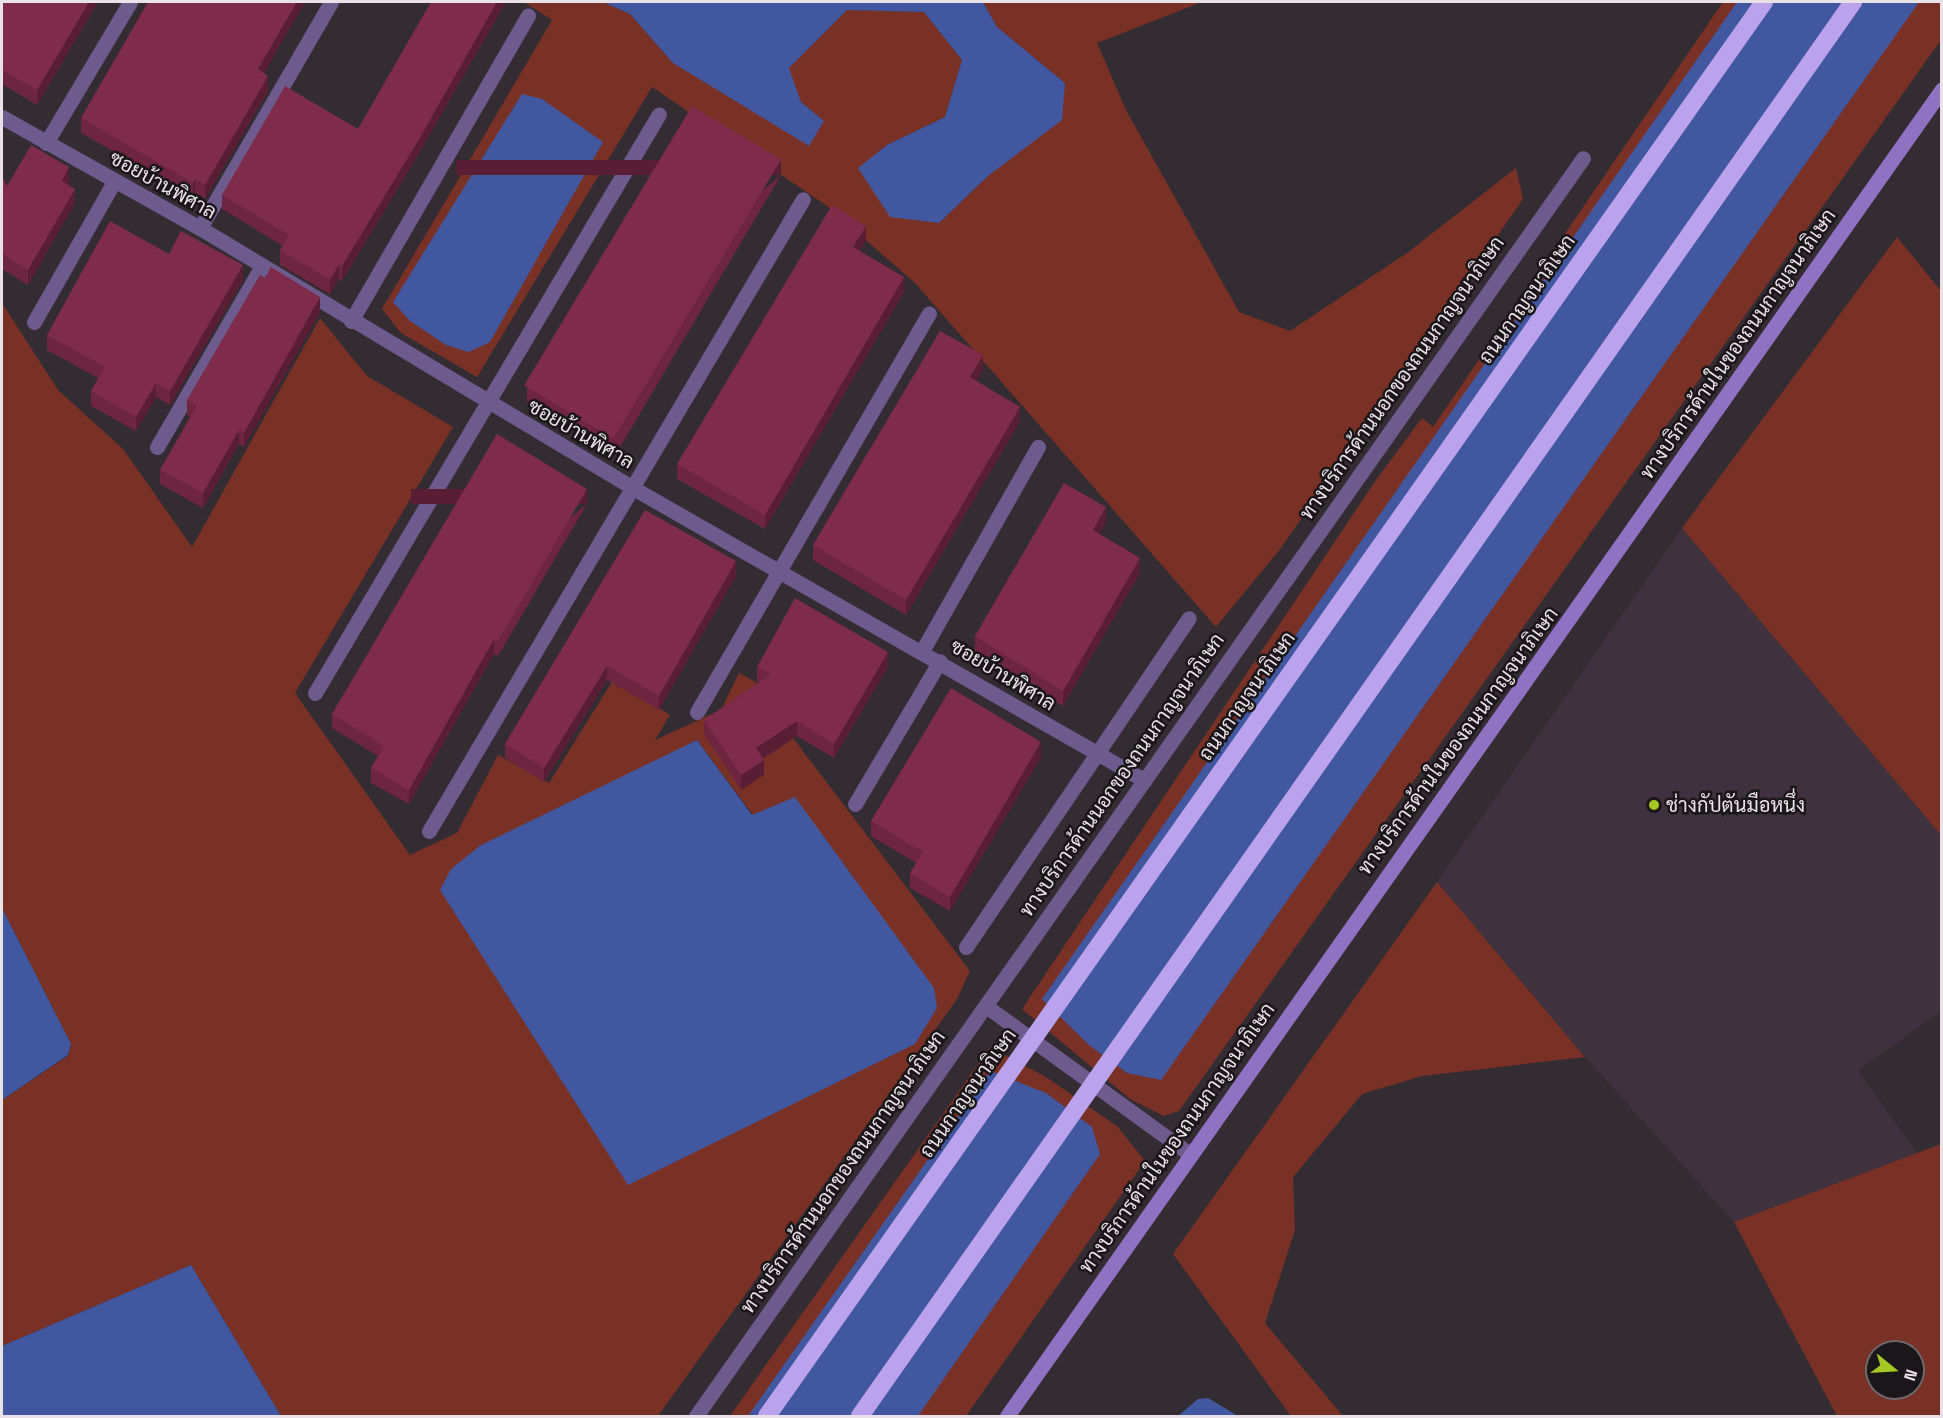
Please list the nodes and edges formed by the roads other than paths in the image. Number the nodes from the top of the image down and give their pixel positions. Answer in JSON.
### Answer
{"nodes":[{"id":1,"x":130,"y":2,"type":"edge"},
{"id":2,"x":331,"y":2,"type":"edge"},
{"id":3,"x":1764,"y":2,"type":"edge"},
{"id":4,"x":1853,"y":2,"type":"edge"},
{"id":5,"x":528,"y":16,"type":"dead end"},
{"id":6,"x":1941,"y":89,"type":"edge"},
{"id":7,"x":659,"y":114,"type":"dead end"},
{"id":8,"x":2,"y":117,"type":"edge"},
{"id":9,"x":46,"y":143,"type":"junction"},
{"id":10,"x":1583,"y":158,"type":"dead end"},
{"id":11,"x":114,"y":182,"type":"junction"},
{"id":12,"x":802,"y":199,"type":"dead end"},
{"id":13,"x":200,"y":228,"type":"junction"},
{"id":14,"x":262,"y":266,"type":"junction"},
{"id":15,"x":929,"y":314,"type":"dead end"},
{"id":16,"x":351,"y":321,"type":"junction"},
{"id":17,"x":34,"y":322,"type":"dead end"},
{"id":18,"x":487,"y":403,"type":"junction"},
{"id":19,"x":157,"y":447,"type":"dead end"},
{"id":20,"x":1038,"y":447,"type":"dead end"},
{"id":21,"x":633,"y":488,"type":"junction"},
{"id":22,"x":780,"y":571,"type":"junction"},
{"id":23,"x":1189,"y":618,"type":"dead end"},
{"id":24,"x":922,"y":651,"type":"junction"},
{"id":25,"x":940,"y":661,"type":"junction"},
{"id":26,"x":315,"y":693,"type":"dead end"},
{"id":27,"x":697,"y":712,"type":"dead end"},
{"id":28,"x":1099,"y":756,"type":"junction"},
{"id":29,"x":1144,"y":780,"type":"junction"},
{"id":30,"x":855,"y":804,"type":"dead end"},
{"id":31,"x":429,"y":831,"type":"dead end"},
{"id":32,"x":966,"y":947,"type":"dead end"},
{"id":33,"x":986,"y":1006,"type":"junction"},
{"id":34,"x":1191,"y":1155,"type":"junction"},
{"id":35,"x":696,"y":1416,"type":"edge"},
{"id":36,"x":767,"y":1416,"type":"edge"},
{"id":37,"x":860,"y":1416,"type":"edge"},
{"id":38,"x":1007,"y":1416,"type":"edge"}],
"edges":[{"from":1,"to":9,"type":"street"},
{"from":2,"to":13,"type":"street"},
{"from":3,"to":36,"type":"highway","name":"ถนนกาญจนาภิเษก","bridge":true},
{"from":4,"to":37,"type":"highway","bridge":true},
{"from":5,"to":16,"type":"street"},
{"from":6,"to":34,"type":"main road","name":"ทางบริการด้านในของถนนกาญจนาภิเษก"},
{"from":7,"to":18,"type":"street"},
{"from":8,"to":9,"type":"street","name":"ซอยบ้านพิศาล"},
{"from":9,"to":11,"type":"street","name":"ซอยบ้านพิศาล"},
{"from":10,"to":29,"type":"street","name":"ทางบริการด้านนอกของถนนกาญจนาภิเษก"},
{"from":11,"to":13,"type":"street","name":"ซอยบ้านพิศาล"},
{"from":11,"to":17,"type":"street"},
{"from":12,"to":21,"type":"street"},
{"from":13,"to":14,"type":"street","name":"ซอยบ้านพิศาล"},
{"from":14,"to":16,"type":"street","name":"ซอยบ้านพิศาล"},
{"from":14,"to":19,"type":"street"},
{"from":15,"to":22,"type":"street"},
{"from":16,"to":18,"type":"street","name":"ซอยบ้านพิศาล"},
{"from":18,"to":21,"type":"street","name":"ซอยบ้านพิศาล"},
{"from":18,"to":26,"type":"street"},
{"from":20,"to":24,"type":"street"},
{"from":21,"to":22,"type":"street","name":"ซอยบ้านพิศาล"},
{"from":21,"to":31,"type":"street"},
{"from":22,"to":24,"type":"street","name":"ซอยบ้านพิศาล"},
{"from":22,"to":27,"type":"street"},
{"from":23,"to":28,"type":"street"},
{"from":24,"to":25,"type":"street","name":"ซอยบ้านพิศาล"},
{"from":25,"to":28,"type":"street","name":"ซอยบ้านพิศาล"},
{"from":25,"to":30,"type":"street"},
{"from":28,"to":29,"type":"street","name":"ซอยบ้านพิศาล"},
{"from":28,"to":32,"type":"street"},
{"from":29,"to":33,"type":"street","name":"ทางบริการด้านนอกของถนนกาญจนาภิเษก"},
{"from":33,"to":34,"type":"street"},
{"from":33,"to":35,"type":"street","name":"ทางบริการด้านนอกของถนนกาญจนาภิเษก"},
{"from":34,"to":38,"type":"main road","name":"ทางบริการด้านในของถนนกาญจนาภิเษก"}]}
